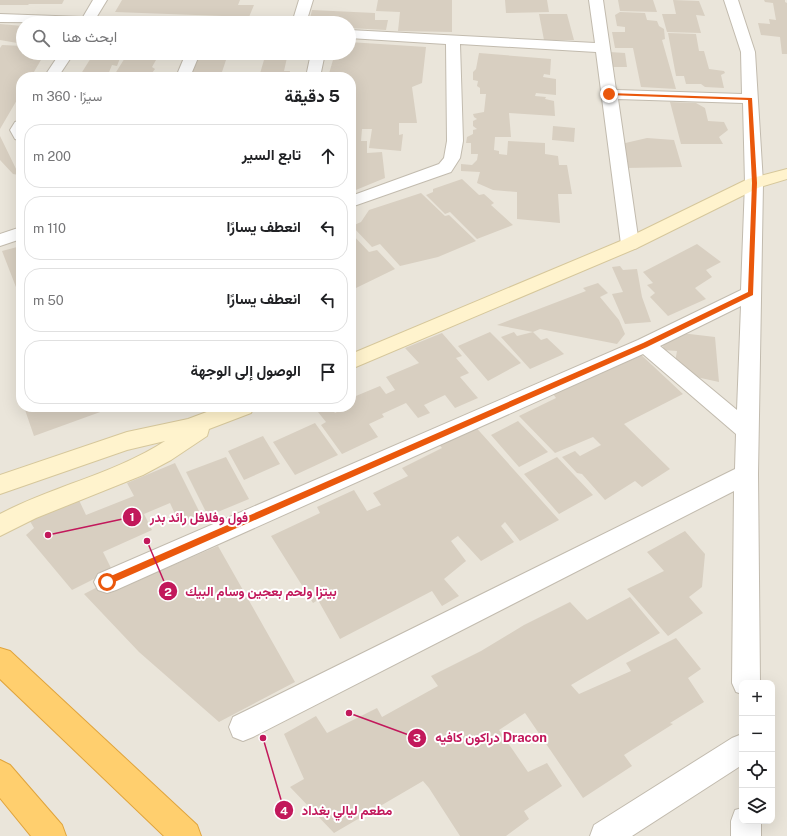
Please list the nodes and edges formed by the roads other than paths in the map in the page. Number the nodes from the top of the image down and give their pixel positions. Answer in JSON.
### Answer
{"nodes":[{"id":1,"x":100,"y":0,"type":"edge"},
{"id":2,"x":306,"y":0,"type":"edge"},
{"id":3,"x":596,"y":0,"type":"edge"},
{"id":4,"x":731,"y":0,"type":"edge"},
{"id":5,"x":90,"y":16,"type":"edge"},
{"id":6,"x":301,"y":16,"type":"edge"},
{"id":7,"x":0,"y":18,"type":"edge"},
{"id":8,"x":16,"y":19,"type":"edge"},
{"id":9,"x":356,"y":34,"type":"edge"},
{"id":10,"x":453,"y":40,"type":"junction"},
{"id":11,"x":602,"y":48,"type":"junction"},
{"id":12,"x":62,"y":60,"type":"edge"},
{"id":13,"x":190,"y":60,"type":"edge"},
{"id":14,"x":317,"y":60,"type":"edge"},
{"id":15,"x":54,"y":72,"type":"edge"},
{"id":16,"x":185,"y":72,"type":"edge"},
{"id":17,"x":314,"y":72,"type":"edge"},
{"id":18,"x":609,"y":94,"type":"junction"},
{"id":19,"x":750,"y":99,"type":"junction"},
{"id":20,"x":787,"y":174,"type":"edge"},
{"id":21,"x":754,"y":183,"type":"junction"},
{"id":22,"x":356,"y":200,"type":"edge"},
{"id":23,"x":16,"y":235,"type":"edge"},
{"id":24,"x":0,"y":240,"type":"edge"},
{"id":25,"x":630,"y":244,"type":"junction"},
{"id":26,"x":751,"y":293,"type":"junction"},
{"id":27,"x":645,"y":345,"type":"junction"},
{"id":28,"x":356,"y":360,"type":"edge"},
{"id":29,"x":230,"y":412,"type":"edge"},
{"id":30,"x":231,"y":412,"type":"edge"},
{"id":31,"x":747,"y":431,"type":"junction"},
{"id":32,"x":746,"y":474,"type":"junction"},
{"id":33,"x":0,"y":485,"type":"edge"},
{"id":34,"x":0,"y":526,"type":"edge"},
{"id":35,"x":107,"y":582,"type":"dead end"},
{"id":36,"x":0,"y":660,"type":"edge"},
{"id":37,"x":746,"y":680,"type":"edge"},
{"id":38,"x":243,"y":727,"type":"dead end"},
{"id":39,"x":739,"y":750,"type":"edge"},
{"id":40,"x":0,"y":775,"type":"edge"},
{"id":41,"x":746,"y":824,"type":"edge"},
{"id":42,"x":51,"y":836,"type":"edge"},
{"id":43,"x":186,"y":836,"type":"edge"},
{"id":44,"x":605,"y":836,"type":"edge"},
{"id":45,"x":746,"y":836,"type":"edge"}],
"edges":[{"from":1,"to":5,"type":"street"},
{"from":2,"to":6,"type":"street"},
{"from":3,"to":11,"type":"street"},
{"from":4,"to":19,"type":"street"},
{"from":7,"to":8,"type":"street"},
{"from":9,"to":10,"type":"street"},
{"from":10,"to":11,"type":"street"},
{"from":10,"to":22,"type":"street"},
{"from":11,"to":18,"type":"street"},
{"from":12,"to":15,"type":"street"},
{"from":13,"to":16,"type":"street"},
{"from":14,"to":17,"type":"street"},
{"from":18,"to":19,"type":"street"},
{"from":18,"to":25,"type":"street"},
{"from":19,"to":21,"type":"street"},
{"from":20,"to":21,"type":"main road"},
{"from":21,"to":25,"type":"main road"},
{"from":21,"to":26,"type":"street"},
{"from":23,"to":24,"type":"street"},
{"from":25,"to":28,"type":"main road"},
{"from":26,"to":27,"type":"street"},
{"from":26,"to":31,"type":"street"},
{"from":27,"to":31,"type":"street"},
{"from":27,"to":35,"type":"street"},
{"from":29,"to":33,"type":"main road"},
{"from":30,"to":34,"type":"main road"},
{"from":31,"to":32,"type":"street"},
{"from":32,"to":37,"type":"street"},
{"from":32,"to":38,"type":"street"},
{"from":36,"to":43,"type":"highway"},
{"from":39,"to":44,"type":"street"},
{"from":40,"to":42,"type":"highway"},
{"from":41,"to":45,"type":"street"}]}
